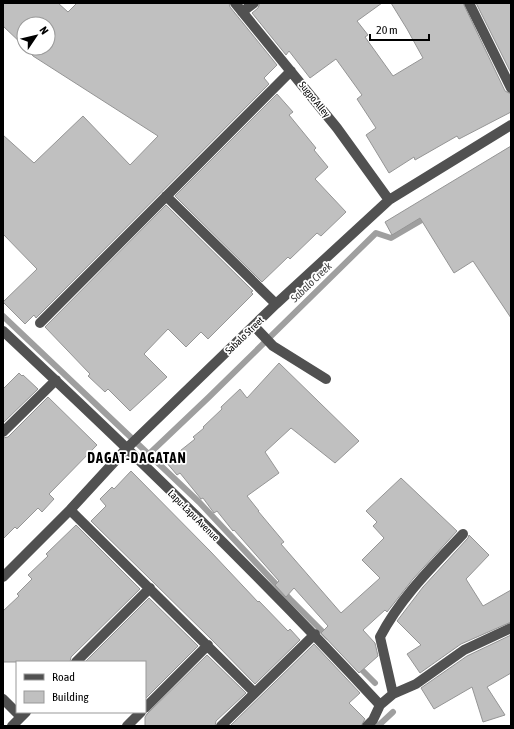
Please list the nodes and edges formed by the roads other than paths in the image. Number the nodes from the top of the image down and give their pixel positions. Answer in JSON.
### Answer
{"nodes":[{"id":1,"x":235,"y":3,"type":"edge"},
{"id":2,"x":254,"y":3,"type":"edge"},
{"id":3,"x":469,"y":3,"type":"edge"},
{"id":4,"x":242,"y":12,"type":"junction"},
{"id":5,"x":291,"y":70,"type":"junction"},
{"id":6,"x":511,"y":88,"type":"edge"},
{"id":7,"x":511,"y":125,"type":"edge"},
{"id":8,"x":166,"y":196,"type":"junction"},
{"id":9,"x":389,"y":200,"type":"junction"},
{"id":10,"x":276,"y":304,"type":"junction"},
{"id":11,"x":40,"y":323,"type":"dead end"},
{"id":12,"x":254,"y":326,"type":"junction"},
{"id":13,"x":3,"y":331,"type":"edge"},
{"id":14,"x":326,"y":379,"type":"dead end"},
{"id":15,"x":56,"y":380,"type":"junction"},
{"id":16,"x":3,"y":432,"type":"edge"},
{"id":17,"x":127,"y":448,"type":"junction"},
{"id":18,"x":70,"y":510,"type":"junction"},
{"id":19,"x":463,"y":534,"type":"dead end"},
{"id":20,"x":3,"y":577,"type":"edge"},
{"id":21,"x":150,"y":588,"type":"junction"},
{"id":22,"x":511,"y":628,"type":"edge"},
{"id":23,"x":315,"y":634,"type":"junction"},
{"id":24,"x":208,"y":645,"type":"junction"},
{"id":25,"x":77,"y":661,"type":"edge"},
{"id":26,"x":254,"y":692,"type":"junction"},
{"id":27,"x":393,"y":694,"type":"junction"},
{"id":28,"x":3,"y":699,"type":"edge"},
{"id":29,"x":380,"y":705,"type":"junction"},
{"id":30,"x":146,"y":707,"type":"edge"},
{"id":31,"x":16,"y":709,"type":"edge"},
{"id":32,"x":140,"y":713,"type":"edge"},
{"id":33,"x":23,"y":715,"type":"edge"},
{"id":34,"x":12,"y":726,"type":"edge"},
{"id":35,"x":127,"y":726,"type":"edge"},
{"id":36,"x":221,"y":726,"type":"edge"},
{"id":37,"x":367,"y":726,"type":"edge"}],
"edges":[{"from":1,"to":4,"type":"street","name":"Sugpo Alley"},
{"from":2,"to":4,"type":"street"},
{"from":3,"to":6,"type":"street"},
{"from":4,"to":5,"type":"street","name":"Sugpo Alley"},
{"from":5,"to":8,"type":"street"},
{"from":5,"to":9,"type":"street","name":"Sugpo Alley"},
{"from":7,"to":9,"type":"street","name":"Sabalo Street"},
{"from":8,"to":10,"type":"street"},
{"from":8,"to":11,"type":"street"},
{"from":9,"to":10,"type":"street","name":"Sabalo Street"},
{"from":10,"to":12,"type":"street","name":"Sabalo Street"},
{"from":12,"to":14,"type":"street"},
{"from":12,"to":17,"type":"street","name":"Sabalo Street"},
{"from":13,"to":15,"type":"street","name":"Lapu-Lapu Avenue"},
{"from":15,"to":16,"type":"street"},
{"from":15,"to":17,"type":"street","name":"Lapu-Lapu Avenue"},
{"from":17,"to":18,"type":"street","name":"Sabalo Street"},
{"from":17,"to":23,"type":"street","name":"Lapu-Lapu Avenue"},
{"from":18,"to":20,"type":"street","name":"Sabalo Street"},
{"from":18,"to":21,"type":"street"},
{"from":19,"to":27,"type":"street"},
{"from":21,"to":24,"type":"street"},
{"from":21,"to":25,"type":"street"},
{"from":22,"to":27,"type":"street"},
{"from":23,"to":26,"type":"street"},
{"from":23,"to":29,"type":"street","name":"Lapu-Lapu Avenue"},
{"from":24,"to":26,"type":"street"},
{"from":24,"to":30,"type":"street"},
{"from":26,"to":36,"type":"street"},
{"from":27,"to":29,"type":"street"},
{"from":28,"to":31,"type":"street"},
{"from":29,"to":37,"type":"street"},
{"from":32,"to":35,"type":"street"},
{"from":33,"to":34,"type":"street"}]}
